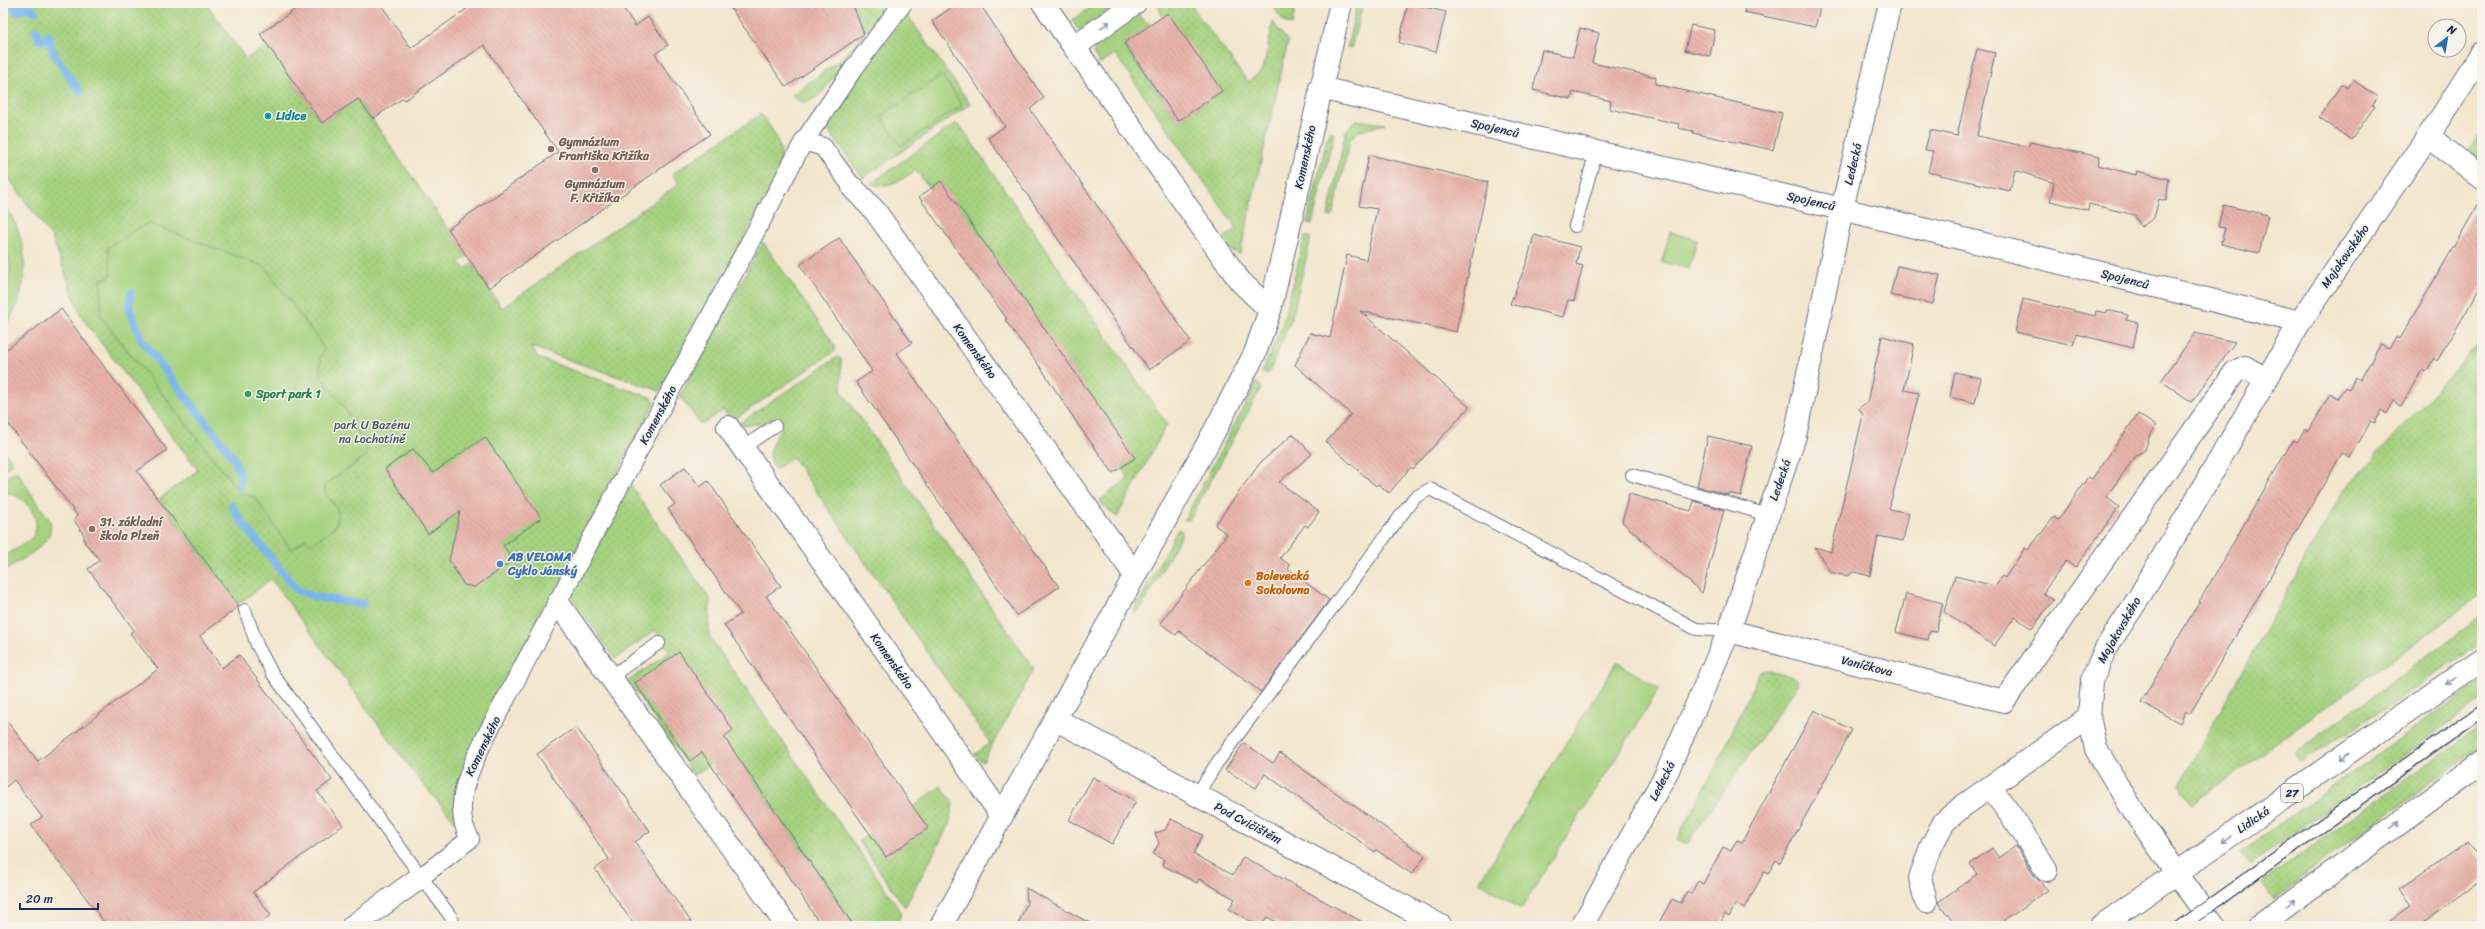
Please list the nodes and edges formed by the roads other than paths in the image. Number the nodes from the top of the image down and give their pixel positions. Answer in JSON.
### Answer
{"nodes":[{"id":1,"x":903,"y":3,"type":"edge"},
{"id":2,"x":1043,"y":3,"type":"edge"},
{"id":3,"x":1135,"y":3,"type":"edge"},
{"id":4,"x":1341,"y":3,"type":"edge"},
{"id":5,"x":1890,"y":3,"type":"edge"},
{"id":6,"x":1074,"y":47,"type":"junction"},
{"id":7,"x":2482,"y":53,"type":"edge"},
{"id":8,"x":1320,"y":88,"type":"junction"},
{"id":9,"x":2428,"y":136,"type":"junction"},
{"id":10,"x":804,"y":141,"type":"junction"},
{"id":11,"x":1596,"y":152,"type":"junction"},
{"id":12,"x":2482,"y":178,"type":"edge"},
{"id":13,"x":852,"y":188,"type":"joint"},
{"id":14,"x":1842,"y":209,"type":"junction"},
{"id":15,"x":1575,"y":226,"type":"dead end"},
{"id":16,"x":1270,"y":310,"type":"junction"},
{"id":17,"x":2300,"y":322,"type":"junction"},
{"id":18,"x":2266,"y":379,"type":"junction"},
{"id":19,"x":775,"y":426,"type":"dead end"},
{"id":20,"x":728,"y":427,"type":"dead end"},
{"id":21,"x":742,"y":448,"type":"junction"},
{"id":22,"x":1632,"y":475,"type":"dead end"},
{"id":23,"x":1768,"y":515,"type":"junction"},
{"id":24,"x":1135,"y":575,"type":"junction"},
{"id":25,"x":558,"y":603,"type":"junction"},
{"id":26,"x":245,"y":610,"type":"dead end"},
{"id":27,"x":1729,"y":631,"type":"junction"},
{"id":28,"x":659,"y":643,"type":"dead end"},
{"id":29,"x":2482,"y":659,"type":"edge"},
{"id":30,"x":610,"y":677,"type":"junction"},
{"id":31,"x":2482,"y":711,"type":"edge"},
{"id":32,"x":2089,"y":717,"type":"junction"},
{"id":33,"x":1055,"y":719,"type":"junction"},
{"id":34,"x":2482,"y":762,"type":"edge"},
{"id":35,"x":1991,"y":788,"type":"junction"},
{"id":36,"x":1197,"y":795,"type":"junction"},
{"id":37,"x":1002,"y":816,"type":"junction"},
{"id":38,"x":2046,"y":870,"type":"dead end"},
{"id":39,"x":2177,"y":873,"type":"junction"},
{"id":40,"x":421,"y":876,"type":"junction"},
{"id":41,"x":1926,"y":902,"type":"dead end"},
{"id":42,"x":2208,"y":918,"type":"edge"},
{"id":43,"x":353,"y":926,"type":"edge"},
{"id":44,"x":454,"y":926,"type":"edge"},
{"id":45,"x":787,"y":926,"type":"edge"},
{"id":46,"x":941,"y":926,"type":"edge"},
{"id":47,"x":1441,"y":926,"type":"edge"},
{"id":48,"x":1582,"y":926,"type":"edge"},
{"id":49,"x":2101,"y":926,"type":"edge"},
{"id":50,"x":2181,"y":926,"type":"edge"},
{"id":51,"x":2259,"y":926,"type":"edge"}],
"edges":[{"from":1,"to":10,"type":"street","name":"Komenského"},
{"from":2,"to":6,"type":"street"},
{"from":6,"to":3,"type":"street","one_way":true},
{"from":4,"to":8,"type":"street","name":"Komenského"},
{"from":5,"to":14,"type":"street","name":"Ledecká"},
{"from":6,"to":16,"type":"street"},
{"from":7,"to":9,"type":"street","name":"Majakovského"},
{"from":8,"to":11,"type":"street","name":"Spojenců"},
{"from":8,"to":16,"type":"street","name":"Komenského"},
{"from":9,"to":12,"type":"street"},
{"from":9,"to":17,"type":"street","name":"Majakovského"},
{"from":10,"to":13,"type":"street","name":"Komenského"},
{"from":10,"to":25,"type":"street","name":"Komenského"},
{"from":11,"to":14,"type":"street","name":"Spojenců"},
{"from":11,"to":15,"type":"lane"},
{"from":13,"to":24,"type":"street","name":"Komenského"},
{"from":14,"to":17,"type":"street","name":"Spojenců"},
{"from":14,"to":23,"type":"street","name":"Ledecká"},
{"from":16,"to":24,"type":"street","name":"Komenského"},
{"from":17,"to":18,"type":"street","name":"Majakovského"},
{"from":18,"to":27,"type":"street","name":"Vaníčkova"},
{"from":18,"to":32,"type":"street","name":"Majakovského"},
{"from":19,"to":21,"type":"lane"},
{"from":20,"to":21,"type":"street","name":"Komenského"},
{"from":21,"to":37,"type":"street","name":"Komenského"},
{"from":22,"to":23,"type":"lane"},
{"from":23,"to":27,"type":"street","name":"Ledecká"},
{"from":24,"to":33,"type":"street","name":"Komenského"},
{"from":25,"to":30,"type":"street"},
{"from":25,"to":40,"type":"street","name":"Komenského"},
{"from":26,"to":40,"type":"lane"},
{"from":27,"to":36,"type":"lane"},
{"from":27,"to":48,"type":"street","name":"Ledecká"},
{"from":28,"to":30,"type":"lane"},
{"from":29,"to":39,"type":"street","name":"Lidická","number":"27","one_way":true},
{"from":30,"to":45,"type":"street"},
{"from":31,"to":42,"type":"lane"},
{"from":32,"to":35,"type":"street"},
{"from":32,"to":39,"type":"street","name":"Majakovského"},
{"from":33,"to":36,"type":"street","name":"Pod Cvičištěm"},
{"from":33,"to":37,"type":"street","name":"Komenského"},
{"from":51,"to":34,"type":"street","one_way":true},
{"from":35,"to":38,"type":"street"},
{"from":35,"to":41,"type":"street"},
{"from":36,"to":47,"type":"street","name":"Pod Cvičištěm"},
{"from":37,"to":46,"type":"street","name":"Komenského"},
{"from":39,"to":42,"type":"street","name":"Majakovského"},
{"from":39,"to":49,"type":"street","name":"Lidická","number":"27"},
{"from":40,"to":43,"type":"street"},
{"from":40,"to":44,"type":"lane"},
{"from":42,"to":50,"type":"lane"}]}
